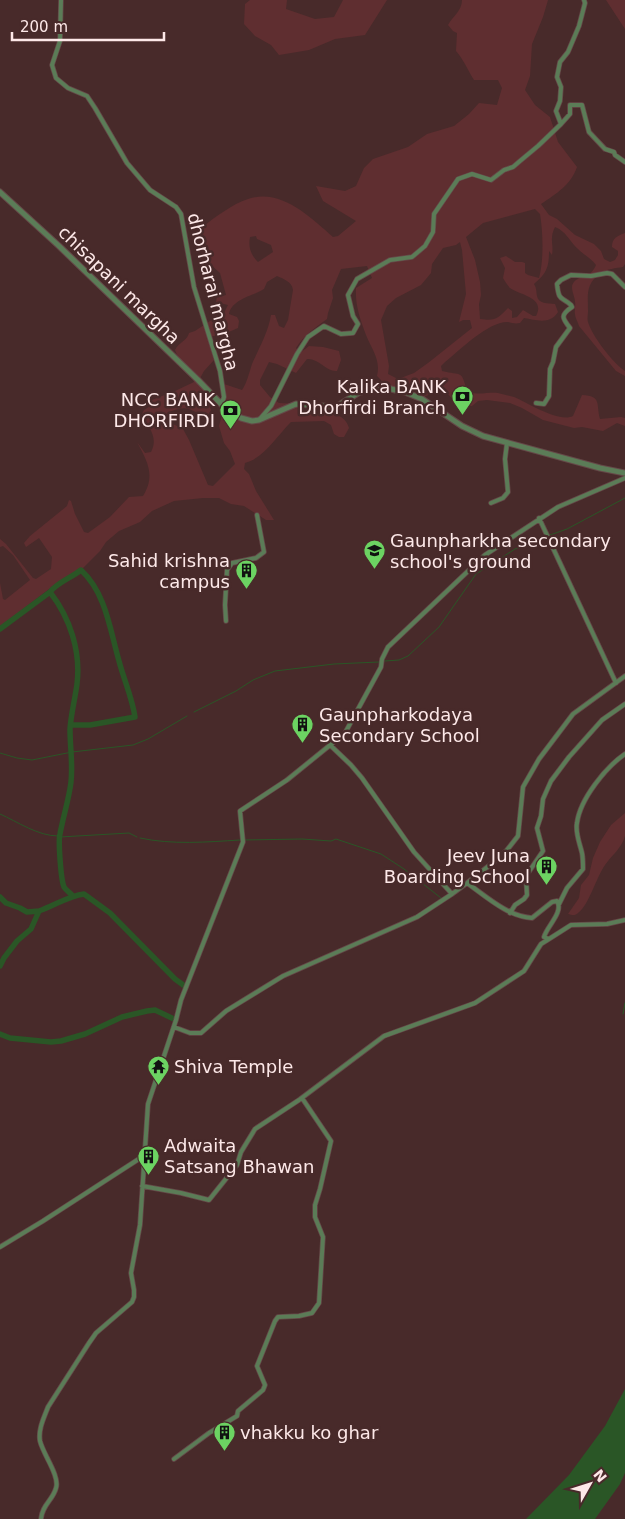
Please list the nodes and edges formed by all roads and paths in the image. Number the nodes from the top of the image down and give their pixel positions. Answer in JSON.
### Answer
{"nodes":[{"id":1,"x":61,"y":0,"type":"edge"},
{"id":2,"x":584,"y":0,"type":"edge"},
{"id":3,"x":561,"y":124,"type":"junction"},
{"id":4,"x":625,"y":162,"type":"edge"},
{"id":5,"x":0,"y":192,"type":"edge"},
{"id":6,"x":625,"y":287,"type":"edge"},
{"id":7,"x":219,"y":402,"type":"junction"},
{"id":8,"x":536,"y":403,"type":"dead end"},
{"id":9,"x":259,"y":420,"type":"junction"},
{"id":10,"x":507,"y":443,"type":"junction"},
{"id":11,"x":625,"y":473,"type":"edge"},
{"id":12,"x":625,"y":478,"type":"edge"},
{"id":13,"x":491,"y":503,"type":"dead end"},
{"id":14,"x":258,"y":515,"type":"dead end"},
{"id":15,"x":539,"y":518,"type":"junction"},
{"id":16,"x":226,"y":621,"type":"dead end"},
{"id":17,"x":625,"y":676,"type":"edge"},
{"id":18,"x":616,"y":682,"type":"junction"},
{"id":19,"x":625,"y":704,"type":"edge"},
{"id":20,"x":330,"y":745,"type":"junction"},
{"id":21,"x":625,"y":754,"type":"edge"},
{"id":22,"x":467,"y":883,"type":"junction"},
{"id":23,"x":452,"y":894,"type":"junction"},
{"id":24,"x":559,"y":904,"type":"junction"},
{"id":25,"x":510,"y":913,"type":"junction"},
{"id":26,"x":625,"y":920,"type":"edge"},
{"id":27,"x":549,"y":939,"type":"junction"},
{"id":28,"x":174,"y":1027,"type":"junction"},
{"id":29,"x":302,"y":1098,"type":"junction"},
{"id":30,"x":145,"y":1154,"type":"junction"},
{"id":31,"x":142,"y":1186,"type":"junction"},
{"id":32,"x":0,"y":1247,"type":"edge"},
{"id":33,"x":174,"y":1459,"type":"dead end"},
{"id":34,"x":41,"y":1519,"type":"edge"}],
"edges":[{"from":1,"to":7,"type":"street","name":"dhorharai margha"},
{"from":2,"to":3,"type":"street"},
{"from":3,"to":4,"type":"street"},
{"from":3,"to":9,"type":"street"},
{"from":5,"to":7,"type":"street","name":"chisapani margha"},
{"from":6,"to":8,"type":"street"},
{"from":7,"to":9,"type":"street","name":"chisapani margha"},
{"from":9,"to":10,"type":"street"},
{"from":10,"to":11,"type":"street"},
{"from":10,"to":13,"type":"street"},
{"from":12,"to":15,"type":"street"},
{"from":14,"to":16,"type":"street"},
{"from":15,"to":18,"type":"street"},
{"from":15,"to":20,"type":"street"},
{"from":17,"to":18,"type":"street"},
{"from":18,"to":22,"type":"street"},
{"from":19,"to":25,"type":"street"},
{"from":20,"to":23,"type":"street"},
{"from":20,"to":28,"type":"street"},
{"from":21,"to":24,"type":"street"},
{"from":22,"to":23,"type":"street"},
{"from":22,"to":25,"type":"street"},
{"from":23,"to":28,"type":"street"},
{"from":24,"to":25,"type":"street"},
{"from":24,"to":27,"type":"street"},
{"from":26,"to":27,"type":"street"},
{"from":27,"to":29,"type":"street"},
{"from":28,"to":30,"type":"street"},
{"from":29,"to":31,"type":"street"},
{"from":29,"to":33,"type":"street"},
{"from":30,"to":31,"type":"street"},
{"from":30,"to":32,"type":"street"},
{"from":31,"to":34,"type":"street"}]}
